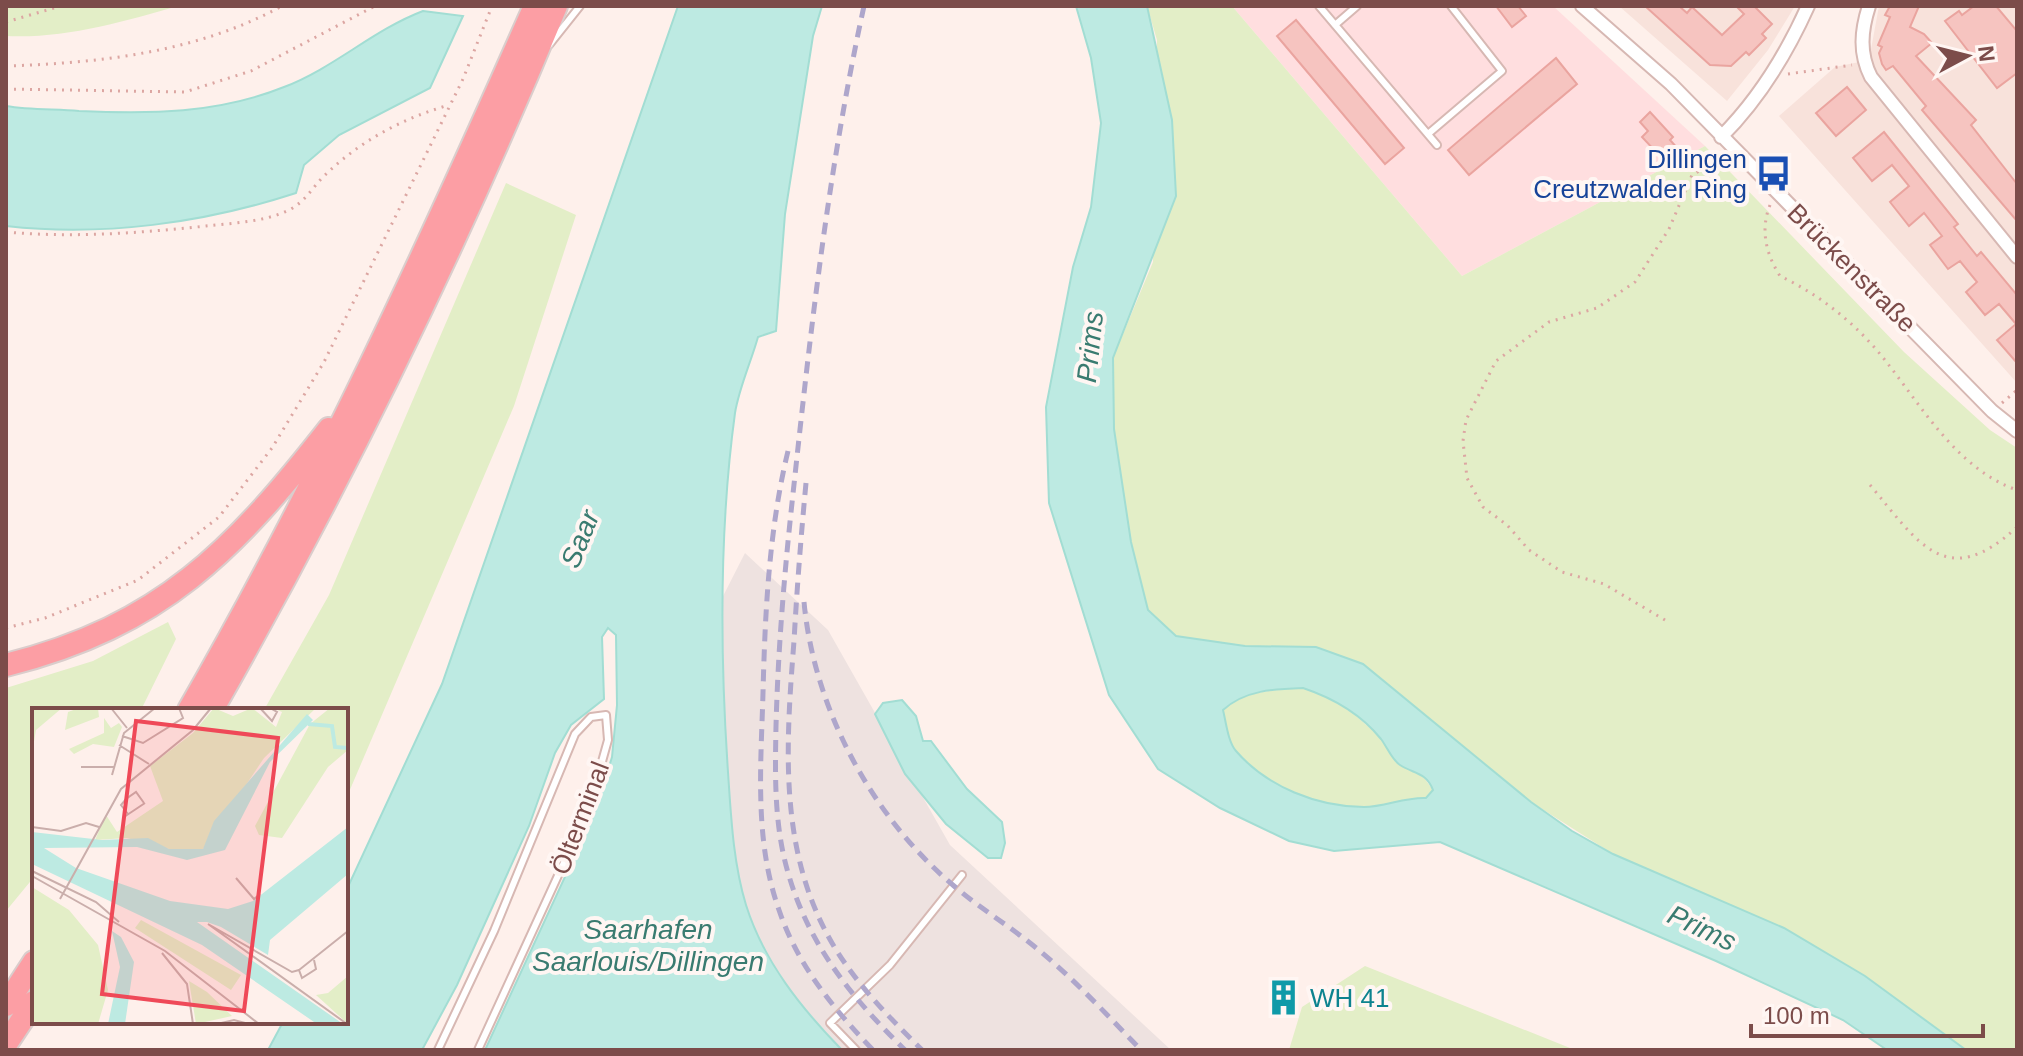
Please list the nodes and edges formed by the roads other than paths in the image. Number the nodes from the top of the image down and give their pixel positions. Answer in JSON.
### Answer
{"nodes":[{"id":1,"x":535,"y":6,"type":"edge"},
{"id":2,"x":556,"y":6,"type":"edge"},
{"id":3,"x":580,"y":6,"type":"edge"},
{"id":4,"x":1319,"y":6,"type":"edge"},
{"id":5,"x":1357,"y":6,"type":"edge"},
{"id":6,"x":1451,"y":6,"type":"edge"},
{"id":7,"x":1582,"y":6,"type":"edge"},
{"id":8,"x":1808,"y":6,"type":"edge"},
{"id":9,"x":1869,"y":6,"type":"edge"},
{"id":10,"x":1335,"y":25,"type":"junction"},
{"id":11,"x":528,"y":74,"type":"junction"},
{"id":12,"x":1428,"y":134,"type":"junction"},
{"id":13,"x":1721,"y":137,"type":"junction"},
{"id":14,"x":1437,"y":145,"type":"dead end"},
{"id":15,"x":2017,"y":257,"type":"edge"},
{"id":16,"x":362,"y":387,"type":"junction"},
{"id":17,"x":2017,"y":431,"type":"edge"},
{"id":18,"x":6,"y":665,"type":"edge"},
{"id":19,"x":190,"y":708,"type":"edge"},
{"id":20,"x":213,"y":708,"type":"edge"},
{"id":21,"x":962,"y":875,"type":"dead end"},
{"id":22,"x":32,"y":965,"type":"edge"},
{"id":23,"x":6,"y":1005,"type":"edge"},
{"id":24,"x":32,"y":1005,"type":"edge"},
{"id":25,"x":6,"y":1044,"type":"edge"},
{"id":26,"x":438,"y":1050,"type":"edge"},
{"id":27,"x":478,"y":1050,"type":"edge"},
{"id":28,"x":856,"y":1050,"type":"edge"}],
"edges":[{"from":1,"to":16,"type":"highway"},
{"from":2,"to":11,"type":"highway"},
{"from":3,"to":11,"type":"lane"},
{"from":4,"to":10,"type":"lane"},
{"from":5,"to":10,"type":"lane"},
{"from":6,"to":12,"type":"lane"},
{"from":7,"to":13,"type":"street","name":"Brückenstraße"},
{"from":8,"to":13,"type":"street"},
{"from":9,"to":15,"type":"street"},
{"from":10,"to":12,"type":"lane"},
{"from":11,"to":20,"type":"highway"},
{"from":12,"to":14,"type":"lane"},
{"from":13,"to":17,"type":"street","name":"Brückenstraße"},
{"from":16,"to":18,"type":"highway"},
{"from":16,"to":19,"type":"highway"},
{"from":21,"to":28,"type":"lane"},
{"from":22,"to":23,"type":"highway"},
{"from":24,"to":25,"type":"highway"},
{"from":26,"to":27,"type":"lane","name":"Ölterminal"}]}
